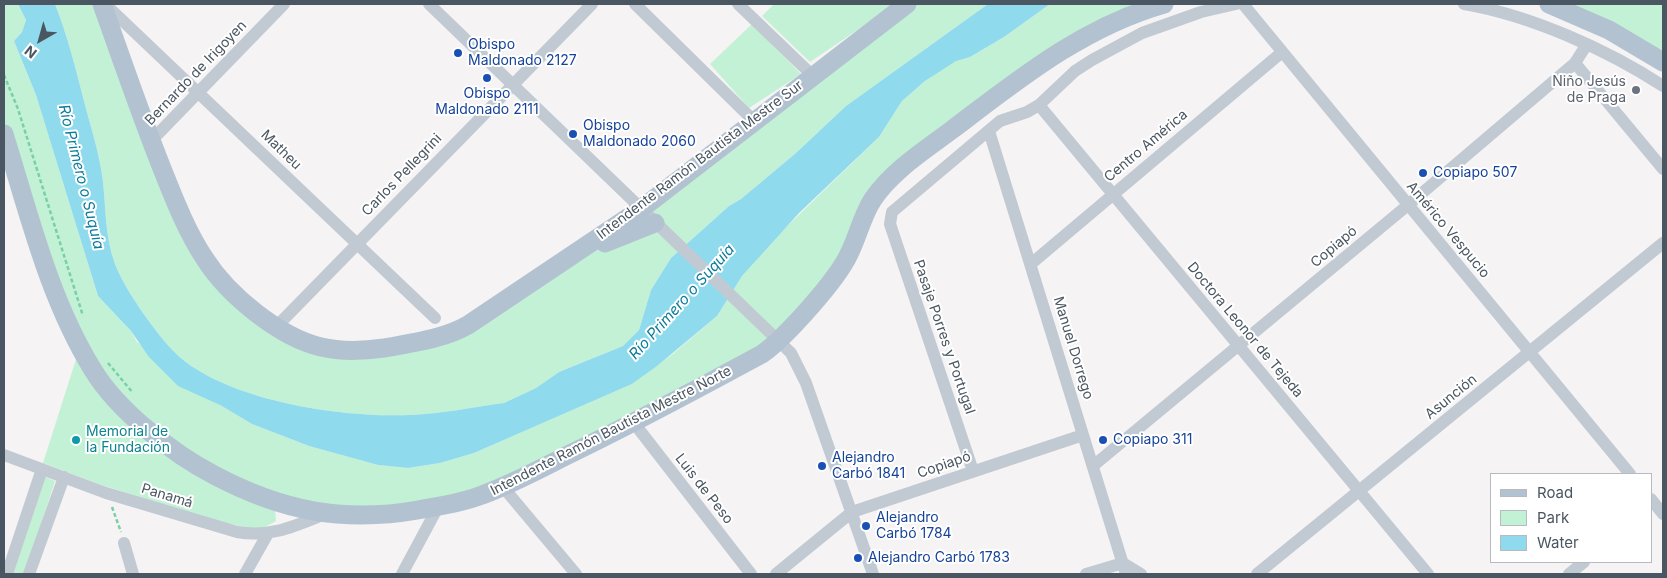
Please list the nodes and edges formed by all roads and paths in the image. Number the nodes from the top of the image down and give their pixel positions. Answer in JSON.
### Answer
{"nodes":[{"id":1,"x":103,"y":4,"type":"edge"},
{"id":2,"x":284,"y":4,"type":"edge"},
{"id":3,"x":429,"y":4,"type":"edge"},
{"id":4,"x":592,"y":4,"type":"edge"},
{"id":5,"x":635,"y":4,"type":"edge"},
{"id":6,"x":738,"y":4,"type":"edge"},
{"id":7,"x":907,"y":4,"type":"edge"},
{"id":8,"x":1164,"y":4,"type":"edge"},
{"id":9,"x":1236,"y":4,"type":"edge"},
{"id":10,"x":1243,"y":4,"type":"edge"},
{"id":11,"x":1464,"y":4,"type":"edge"},
{"id":12,"x":1549,"y":4,"type":"edge"},
{"id":13,"x":1587,"y":44,"type":"junction"},
{"id":14,"x":1281,"y":53,"type":"junction"},
{"id":15,"x":1663,"y":62,"type":"edge"},
{"id":16,"x":1575,"y":63,"type":"junction"},
{"id":17,"x":812,"y":75,"type":"junction"},
{"id":18,"x":512,"y":84,"type":"junction"},
{"id":19,"x":1663,"y":86,"type":"edge"},
{"id":20,"x":198,"y":92,"type":"junction"},
{"id":21,"x":1038,"y":105,"type":"junction"},
{"id":22,"x":754,"y":121,"type":"junction"},
{"id":23,"x":989,"y":131,"type":"junction"},
{"id":24,"x":4,"y":134,"type":"edge"},
{"id":25,"x":151,"y":141,"type":"junction"},
{"id":26,"x":1663,"y":169,"type":"edge"},
{"id":27,"x":1113,"y":193,"type":"junction"},
{"id":28,"x":1408,"y":206,"type":"junction"},
{"id":29,"x":641,"y":209,"type":"junction"},
{"id":30,"x":661,"y":228,"type":"junction"},
{"id":31,"x":1663,"y":242,"type":"edge"},
{"id":32,"x":357,"y":243,"type":"junction"},
{"id":33,"x":571,"y":256,"type":"junction"},
{"id":34,"x":1032,"y":263,"type":"junction"},
{"id":35,"x":435,"y":318,"type":"dead end"},
{"id":36,"x":277,"y":326,"type":"junction"},
{"id":37,"x":780,"y":341,"type":"junction"},
{"id":38,"x":1239,"y":346,"type":"junction"},
{"id":39,"x":1529,"y":352,"type":"junction"},
{"id":40,"x":634,"y":423,"type":"junction"},
{"id":41,"x":1083,"y":435,"type":"junction"},
{"id":42,"x":4,"y":455,"type":"edge"},
{"id":43,"x":1093,"y":466,"type":"junction"},
{"id":44,"x":42,"y":469,"type":"junction"},
{"id":45,"x":973,"y":471,"type":"junction"},
{"id":46,"x":1629,"y":473,"type":"edge"},
{"id":47,"x":64,"y":477,"type":"junction"},
{"id":48,"x":503,"y":487,"type":"junction"},
{"id":49,"x":1359,"y":491,"type":"junction"},
{"id":50,"x":108,"y":494,"type":"junction"},
{"id":51,"x":1655,"y":501,"type":"edge"},
{"id":52,"x":438,"y":507,"type":"junction"},
{"id":53,"x":852,"y":512,"type":"junction"},
{"id":54,"x":325,"y":514,"type":"junction"},
{"id":55,"x":1663,"y":514,"type":"edge"},
{"id":56,"x":267,"y":535,"type":"junction"},
{"id":57,"x":124,"y":543,"type":"joint"},
{"id":58,"x":566,"y":562,"type":"junction"},
{"id":59,"x":1583,"y":563,"type":"edge"},
{"id":60,"x":1124,"y":568,"type":"edge"},
{"id":61,"x":7,"y":574,"type":"edge"},
{"id":62,"x":29,"y":574,"type":"edge"},
{"id":63,"x":133,"y":574,"type":"edge"},
{"id":64,"x":245,"y":574,"type":"edge"},
{"id":65,"x":402,"y":574,"type":"edge"},
{"id":66,"x":559,"y":574,"type":"edge"},
{"id":67,"x":576,"y":574,"type":"edge"},
{"id":68,"x":751,"y":574,"type":"edge"},
{"id":69,"x":776,"y":574,"type":"edge"},
{"id":70,"x":873,"y":574,"type":"edge"},
{"id":71,"x":1086,"y":574,"type":"edge"},
{"id":72,"x":1141,"y":574,"type":"edge"},
{"id":73,"x":1257,"y":574,"type":"edge"},
{"id":74,"x":1428,"y":574,"type":"edge"},
{"id":75,"x":1568,"y":574,"type":"edge"}],
"edges":[{"from":1,"to":20,"type":"street","name":"Matheu"},
{"from":1,"to":25,"type":"main road","name":"Intendente Ramón Bautista Mestre Sur"},
{"from":2,"to":20,"type":"street","name":"Bernardo de Irigoyen"},
{"from":3,"to":18,"type":"street"},
{"from":4,"to":18,"type":"street","name":"Carlos Pellegrini"},
{"from":5,"to":22,"type":"street"},
{"from":6,"to":17,"type":"street"},
{"from":7,"to":17,"type":"main road","name":"Intendente Ramón Bautista Mestre Sur"},
{"from":8,"to":37,"type":"main road","name":"Intendente Ramón Bautista Mestre Norte"},
{"from":9,"to":21,"type":"street"},
{"from":10,"to":14,"type":"street","name":"Américo Vespucio"},
{"from":11,"to":13,"type":"street"},
{"from":12,"to":15,"type":"main road"},
{"from":13,"to":16,"type":"street","name":"Copiapó"},
{"from":13,"to":19,"type":"street"},
{"from":14,"to":27,"type":"street","name":"Centro América"},
{"from":14,"to":28,"type":"street","name":"Américo Vespucio"},
{"from":16,"to":26,"type":"street"},
{"from":16,"to":28,"type":"street","name":"Copiapó"},
{"from":17,"to":22,"type":"main road","name":"Intendente Ramón Bautista Mestre Sur"},
{"from":18,"to":29,"type":"street"},
{"from":18,"to":32,"type":"street","name":"Carlos Pellegrini"},
{"from":20,"to":25,"type":"street","name":"Bernardo de Irigoyen"},
{"from":20,"to":32,"type":"street","name":"Matheu"},
{"from":21,"to":23,"type":"street"},
{"from":21,"to":27,"type":"street","name":"Doctora Leonor de Tejeda"},
{"from":22,"to":29,"type":"main road","name":"Intendente Ramón Bautista Mestre Sur"},
{"from":23,"to":34,"type":"street","name":"Manuel Dorrego"},
{"from":23,"to":45,"type":"street","name":"Pasaje Porres y Portugal"},
{"from":24,"to":54,"type":"main road","name":"Intendente Ramón Bautista Mestre Norte"},
{"from":25,"to":36,"type":"main road","name":"Intendente Ramón Bautista Mestre Sur"},
{"from":27,"to":34,"type":"street","name":"Centro América"},
{"from":27,"to":38,"type":"street","name":"Doctora Leonor de Tejeda"},
{"from":28,"to":38,"type":"street","name":"Copiapó"},
{"from":28,"to":39,"type":"street","name":"Américo Vespucio"},
{"from":29,"to":30,"type":"street"},
{"from":29,"to":33,"type":"main road","name":"Intendente Ramón Bautista Mestre Sur"},
{"from":30,"to":33,"type":"main road"},
{"from":30,"to":37,"type":"street"},
{"from":31,"to":39,"type":"street","name":"Asunción"},
{"from":32,"to":35,"type":"street","name":"Matheu"},
{"from":32,"to":36,"type":"street","name":"Carlos Pellegrini"},
{"from":33,"to":36,"type":"main road","name":"Intendente Ramón Bautista Mestre Sur"},
{"from":34,"to":41,"type":"street","name":"Manuel Dorrego"},
{"from":37,"to":40,"type":"main road","name":"Intendente Ramón Bautista Mestre Norte"},
{"from":37,"to":53,"type":"street"},
{"from":38,"to":43,"type":"street","name":"Copiapó"},
{"from":38,"to":49,"type":"street","name":"Doctora Leonor de Tejeda"},
{"from":39,"to":46,"type":"street","name":"Américo Vespucio"},
{"from":39,"to":49,"type":"street","name":"Asunción"},
{"from":40,"to":48,"type":"main road","name":"Intendente Ramón Bautista Mestre Norte"},
{"from":40,"to":68,"type":"street","name":"Luis de Peso"},
{"from":41,"to":43,"type":"street","name":"Manuel Dorrego"},
{"from":41,"to":45,"type":"street","name":"Copiapó"},
{"from":42,"to":44,"type":"street","name":"Panamá"},
{"from":43,"to":60,"type":"street","name":"Manuel Dorrego"},
{"from":44,"to":47,"type":"street","name":"Panamá"},
{"from":44,"to":61,"type":"street"},
{"from":45,"to":53,"type":"street","name":"Copiapó"},
{"from":47,"to":50,"type":"street","name":"Panamá"},
{"from":47,"to":62,"type":"street"},
{"from":48,"to":52,"type":"main road","name":"Intendente Ramón Bautista Mestre Norte"},
{"from":48,"to":58,"type":"street"},
{"from":49,"to":73,"type":"street","name":"Asunción"},
{"from":49,"to":74,"type":"street","name":"Doctora Leonor de Tejeda"},
{"from":50,"to":56,"type":"street","name":"Panamá"},
{"from":50,"to":57,"type":"path"},
{"from":51,"to":55,"type":"street"},
{"from":52,"to":54,"type":"main road","name":"Intendente Ramón Bautista Mestre Norte"},
{"from":52,"to":65,"type":"street"},
{"from":53,"to":69,"type":"street","name":"Copiapó"},
{"from":53,"to":70,"type":"street"},
{"from":54,"to":56,"type":"street","name":"Panamá"},
{"from":56,"to":64,"type":"street"},
{"from":57,"to":63,"type":"street"},
{"from":58,"to":66,"type":"street"},
{"from":58,"to":67,"type":"street"},
{"from":59,"to":75,"type":"street"},
{"from":60,"to":71,"type":"street"},
{"from":60,"to":72,"type":"street"}]}
